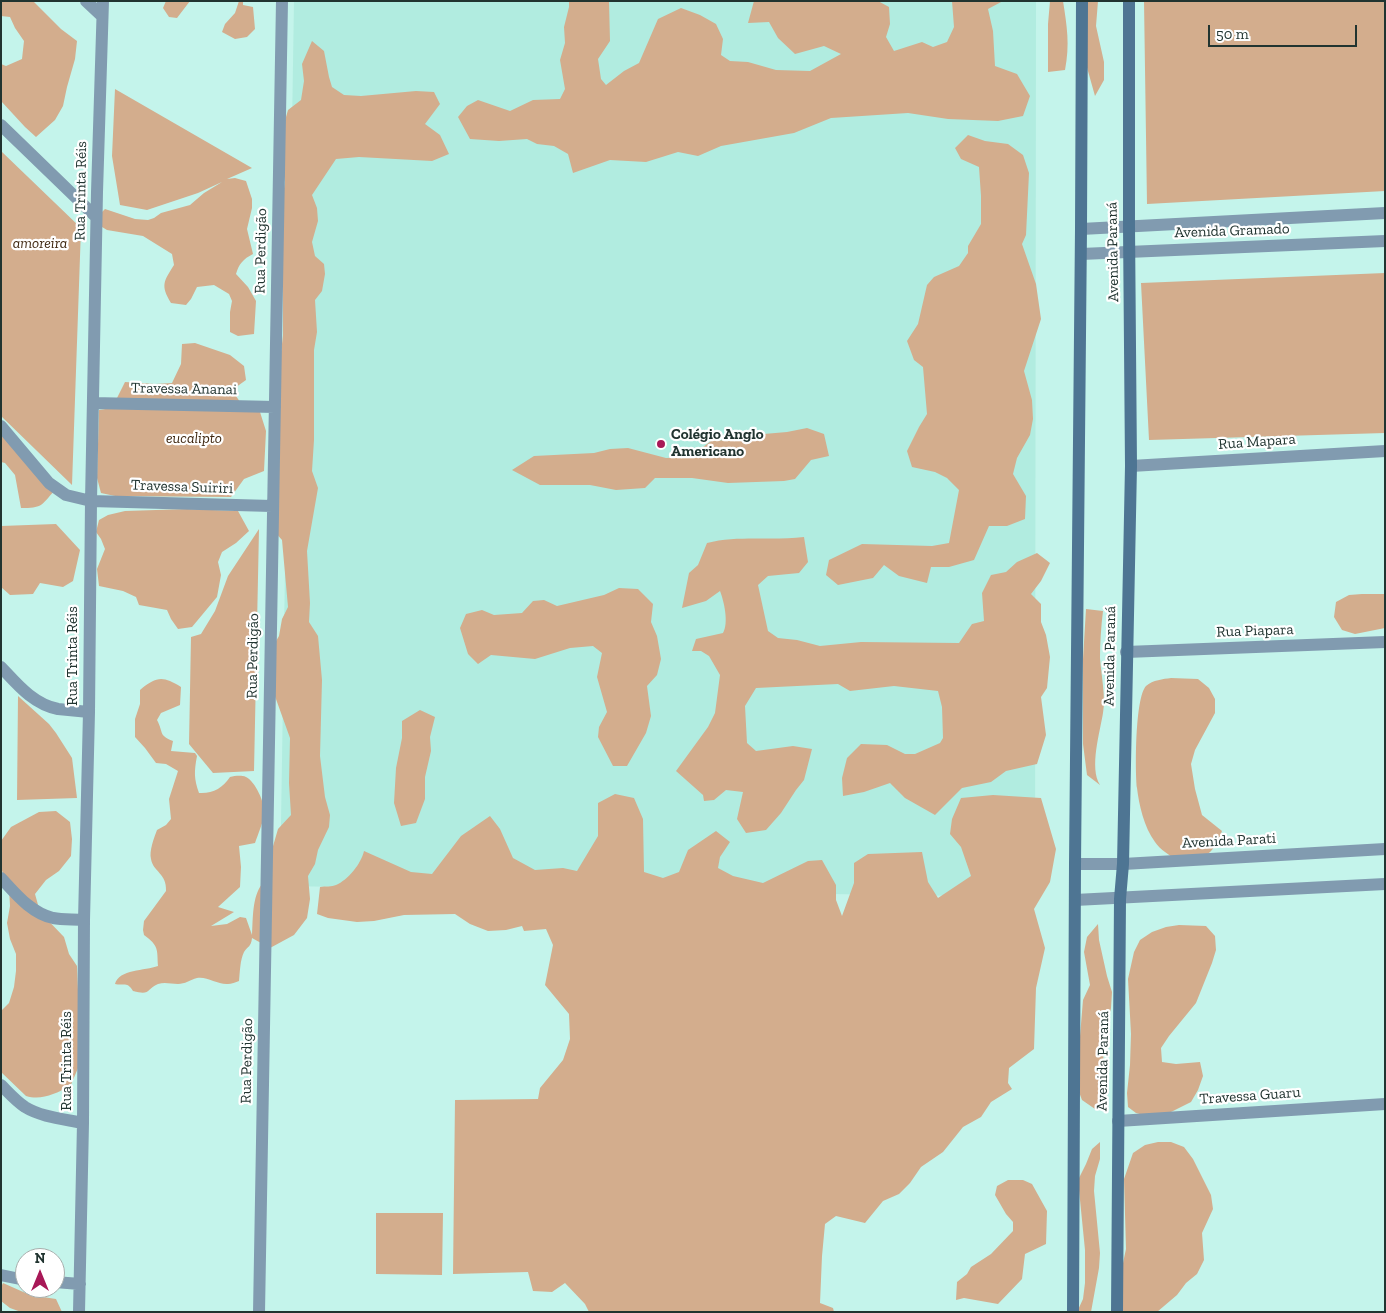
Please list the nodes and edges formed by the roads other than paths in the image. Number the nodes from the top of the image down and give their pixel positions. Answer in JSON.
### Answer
{"nodes":[{"id":1,"x":86,"y":1,"type":"edge"},
{"id":2,"x":103,"y":1,"type":"edge"},
{"id":3,"x":282,"y":1,"type":"edge"},
{"id":4,"x":1082,"y":1,"type":"edge"},
{"id":5,"x":1129,"y":1,"type":"edge"},
{"id":6,"x":102,"y":16,"type":"junction"},
{"id":7,"x":1,"y":125,"type":"edge"},
{"id":8,"x":1385,"y":213,"type":"edge"},
{"id":9,"x":96,"y":217,"type":"junction"},
{"id":10,"x":1129,"y":227,"type":"junction"},
{"id":11,"x":1081,"y":230,"type":"junction"},
{"id":12,"x":1385,"y":241,"type":"edge"},
{"id":13,"x":1130,"y":251,"type":"junction"},
{"id":14,"x":1081,"y":254,"type":"junction"},
{"id":15,"x":93,"y":403,"type":"junction"},
{"id":16,"x":275,"y":407,"type":"junction"},
{"id":17,"x":1,"y":426,"type":"edge"},
{"id":18,"x":1385,"y":451,"type":"edge"},
{"id":19,"x":1131,"y":466,"type":"junction"},
{"id":20,"x":91,"y":501,"type":"junction"},
{"id":21,"x":272,"y":506,"type":"junction"},
{"id":22,"x":1385,"y":642,"type":"edge"},
{"id":23,"x":1126,"y":652,"type":"junction"},
{"id":24,"x":1,"y":667,"type":"edge"},
{"id":25,"x":89,"y":712,"type":"junction"},
{"id":26,"x":1385,"y":849,"type":"edge"},
{"id":27,"x":1075,"y":864,"type":"junction"},
{"id":28,"x":1123,"y":864,"type":"junction"},
{"id":29,"x":1,"y":878,"type":"edge"},
{"id":30,"x":1385,"y":884,"type":"edge"},
{"id":31,"x":1120,"y":899,"type":"junction"},
{"id":32,"x":1075,"y":900,"type":"junction"},
{"id":33,"x":84,"y":920,"type":"junction"},
{"id":34,"x":1,"y":1085,"type":"edge"},
{"id":35,"x":1385,"y":1104,"type":"edge"},
{"id":36,"x":1118,"y":1121,"type":"junction"},
{"id":37,"x":83,"y":1123,"type":"junction"},
{"id":38,"x":1,"y":1275,"type":"edge"},
{"id":39,"x":15,"y":1278,"type":"edge"},
{"id":40,"x":65,"y":1283,"type":"edge"},
{"id":41,"x":80,"y":1284,"type":"junction"},
{"id":42,"x":79,"y":1312,"type":"edge"},
{"id":43,"x":259,"y":1312,"type":"edge"},
{"id":44,"x":1074,"y":1312,"type":"edge"},
{"id":45,"x":1117,"y":1312,"type":"edge"}],
"edges":[{"from":1,"to":6,"type":"street"},
{"from":2,"to":6,"type":"street","name":"Rua Trinta Réis"},
{"from":3,"to":16,"type":"street","name":"Rua Perdigão"},
{"from":4,"to":11,"type":"main road","name":"Avenida Paraná"},
{"from":5,"to":10,"type":"main road","name":"Avenida Paraná"},
{"from":6,"to":9,"type":"street","name":"Rua Trinta Réis"},
{"from":7,"to":9,"type":"street"},
{"from":8,"to":10,"type":"street","name":"Avenida Gramado"},
{"from":9,"to":15,"type":"street","name":"Rua Trinta Réis"},
{"from":10,"to":11,"type":"street","name":"Avenida Gramado"},
{"from":10,"to":13,"type":"main road","name":"Avenida Paraná"},
{"from":11,"to":14,"type":"main road","name":"Avenida Paraná"},
{"from":12,"to":13,"type":"street","name":"Avenida Gramado"},
{"from":13,"to":14,"type":"street","name":"Avenida Gramado"},
{"from":13,"to":19,"type":"main road","name":"Avenida Paraná"},
{"from":14,"to":27,"type":"main road","name":"Avenida Paraná"},
{"from":15,"to":16,"type":"street","name":"Travessa Ananai"},
{"from":15,"to":20,"type":"street","name":"Rua Trinta Réis"},
{"from":16,"to":21,"type":"street","name":"Rua Perdigão"},
{"from":17,"to":20,"type":"street","name":"Travessa Suiriri"},
{"from":18,"to":19,"type":"street","name":"Rua Mapara"},
{"from":19,"to":23,"type":"main road","name":"Avenida Paraná"},
{"from":20,"to":21,"type":"street","name":"Travessa Suiriri"},
{"from":20,"to":25,"type":"street","name":"Rua Trinta Réis"},
{"from":21,"to":43,"type":"street","name":"Rua Perdigão"},
{"from":22,"to":23,"type":"street","name":"Rua Piapara"},
{"from":23,"to":28,"type":"main road","name":"Avenida Paraná"},
{"from":24,"to":25,"type":"street"},
{"from":25,"to":33,"type":"street","name":"Rua Trinta Réis"},
{"from":26,"to":28,"type":"street","name":"Avenida Parati"},
{"from":27,"to":28,"type":"street","name":"Avenida Parati"},
{"from":27,"to":32,"type":"main road","name":"Avenida Paraná"},
{"from":28,"to":31,"type":"main road","name":"Avenida Paraná"},
{"from":29,"to":33,"type":"street"},
{"from":30,"to":31,"type":"street"},
{"from":31,"to":32,"type":"street"},
{"from":31,"to":36,"type":"main road","name":"Avenida Paraná"},
{"from":32,"to":44,"type":"main road","name":"Avenida Paraná"},
{"from":33,"to":37,"type":"street","name":"Rua Trinta Réis"},
{"from":34,"to":37,"type":"street"},
{"from":35,"to":36,"type":"street","name":"Travessa Guaru"},
{"from":36,"to":45,"type":"main road","name":"Avenida Paraná"},
{"from":37,"to":41,"type":"street","name":"Rua Trinta Réis"},
{"from":38,"to":39,"type":"street"},
{"from":40,"to":41,"type":"street"},
{"from":41,"to":42,"type":"street","name":"Rua Trinta Réis"}]}
